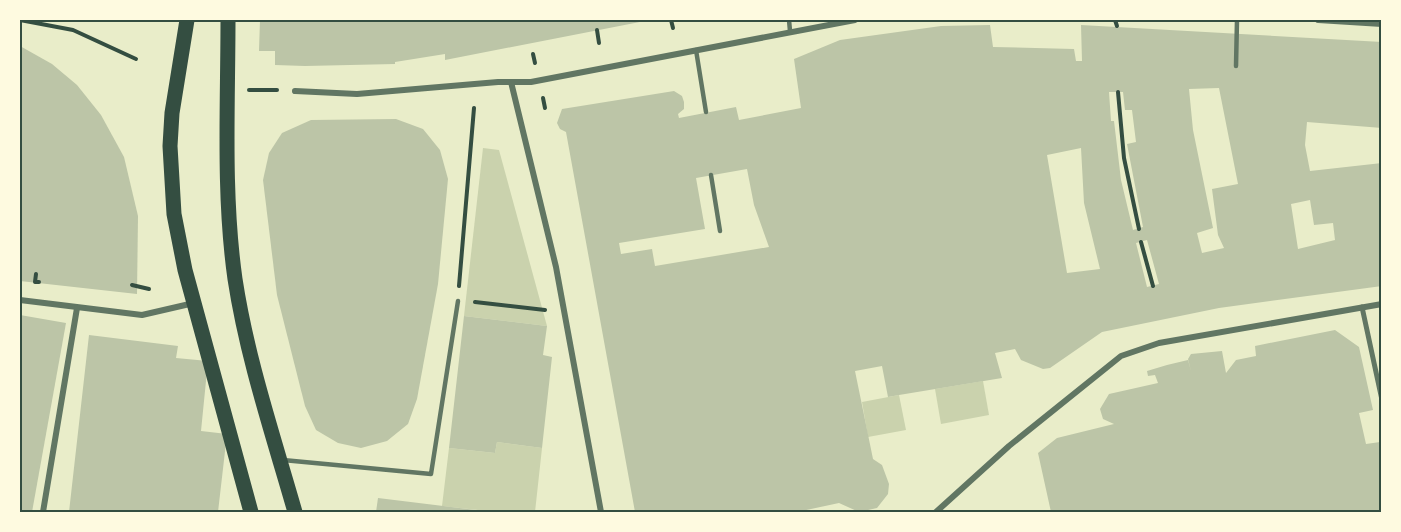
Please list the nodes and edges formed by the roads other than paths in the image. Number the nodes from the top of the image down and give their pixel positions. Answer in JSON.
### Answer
{"nodes":[{"id":1,"x":187,"y":20,"type":"edge"},
{"id":2,"x":228,"y":20,"type":"edge"},
{"id":3,"x":789,"y":20,"type":"edge"},
{"id":4,"x":855,"y":20,"type":"edge"},
{"id":5,"x":1237,"y":20,"type":"edge"},
{"id":6,"x":1318,"y":20,"type":"edge"},
{"id":7,"x":1382,"y":24,"type":"edge"},
{"id":8,"x":790,"y":31,"type":"junction"},
{"id":9,"x":696,"y":50,"type":"junction"},
{"id":10,"x":1236,"y":66,"type":"dead end"},
{"id":11,"x":511,"y":82,"type":"junction"},
{"id":12,"x":295,"y":91,"type":"dead end"},
{"id":13,"x":706,"y":112,"type":"dead end"},
{"id":14,"x":711,"y":176,"type":"dead end"},
{"id":15,"x":720,"y":231,"type":"dead end"},
{"id":16,"x":20,"y":300,"type":"edge"},
{"id":17,"x":458,"y":300,"type":"road end"},
{"id":18,"x":195,"y":303,"type":"junction"},
{"id":19,"x":1382,"y":304,"type":"edge"},
{"id":20,"x":1362,"y":307,"type":"junction"},
{"id":21,"x":77,"y":308,"type":"junction"},
{"id":22,"x":1382,"y":400,"type":"edge"},
{"id":23,"x":279,"y":459,"type":"junction"},
{"id":24,"x":44,"y":513,"type":"edge"},
{"id":25,"x":251,"y":513,"type":"edge"},
{"id":26,"x":295,"y":513,"type":"edge"},
{"id":27,"x":602,"y":513,"type":"edge"},
{"id":28,"x":936,"y":513,"type":"edge"}],
"edges":[{"from":1,"to":18,"type":"main road"},
{"from":2,"to":23,"type":"main road"},
{"from":3,"to":8,"type":"lane"},
{"from":4,"to":8,"type":"street"},
{"from":5,"to":10,"type":"lane"},
{"from":6,"to":7,"type":"street"},
{"from":8,"to":9,"type":"street"},
{"from":9,"to":11,"type":"street"},
{"from":9,"to":13,"type":"lane"},
{"from":11,"to":12,"type":"street"},
{"from":11,"to":27,"type":"street"},
{"from":14,"to":15,"type":"lane"},
{"from":16,"to":21,"type":"street"},
{"from":17,"to":23,"type":"lane"},
{"from":18,"to":21,"type":"street"},
{"from":18,"to":25,"type":"main road"},
{"from":19,"to":20,"type":"street"},
{"from":20,"to":22,"type":"street"},
{"from":20,"to":28,"type":"street"},
{"from":21,"to":24,"type":"street"},
{"from":23,"to":26,"type":"main road"}]}
